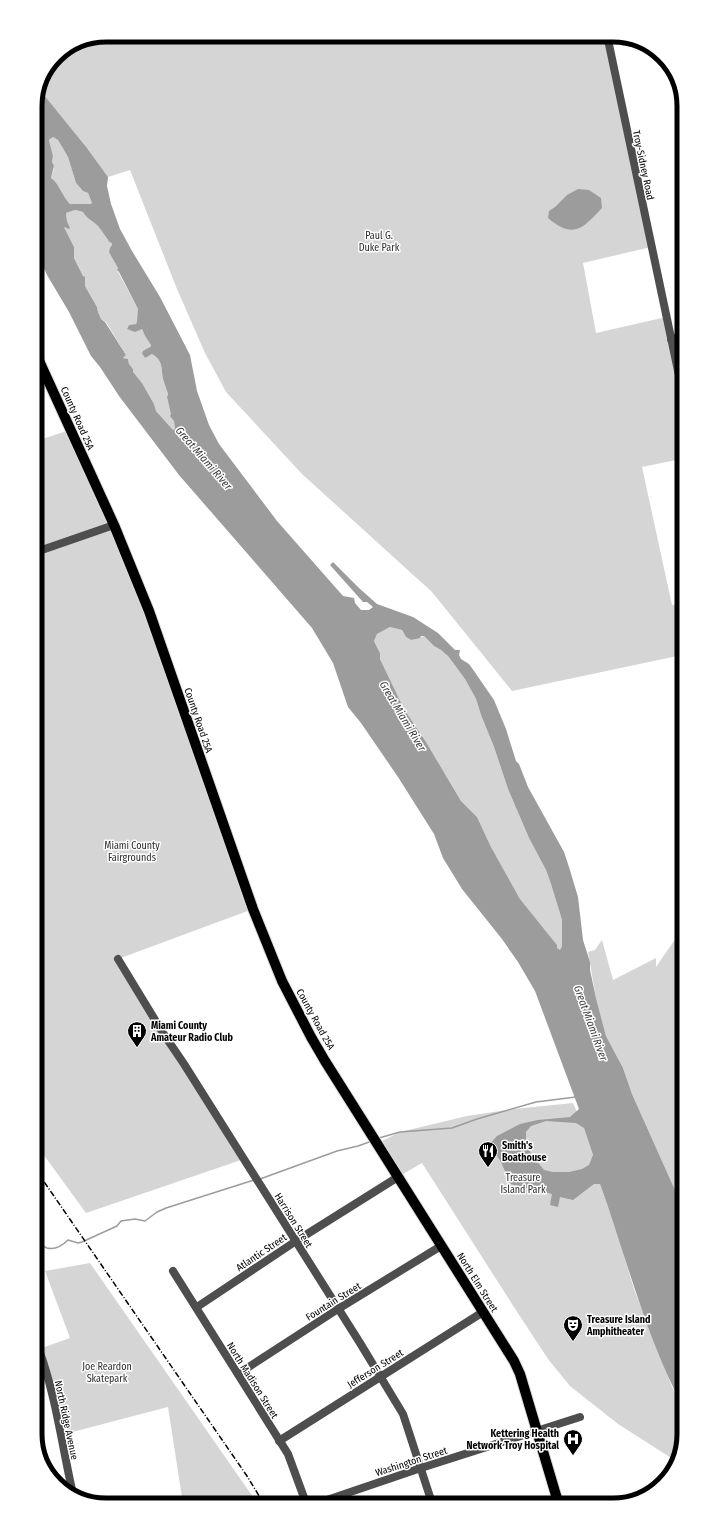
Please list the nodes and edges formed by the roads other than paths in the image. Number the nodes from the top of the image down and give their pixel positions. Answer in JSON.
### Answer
{"nodes":[{"id":1,"x":608,"y":42,"type":"edge"},
{"id":2,"x":677,"y":338,"type":"edge"},
{"id":3,"x":671,"y":339,"type":"junction"},
{"id":4,"x":42,"y":367,"type":"edge"},
{"id":5,"x":677,"y":367,"type":"edge"},
{"id":6,"x":114,"y":525,"type":"junction"},
{"id":7,"x":42,"y":550,"type":"edge"},
{"id":8,"x":118,"y":959,"type":"dead end"},
{"id":9,"x":344,"y":1090,"type":"joint"},
{"id":10,"x":398,"y":1177,"type":"junction"},
{"id":11,"x":296,"y":1241,"type":"junction"},
{"id":12,"x":441,"y":1246,"type":"junction"},
{"id":13,"x":173,"y":1271,"type":"dead end"},
{"id":14,"x":197,"y":1307,"type":"junction"},
{"id":15,"x":338,"y":1309,"type":"junction"},
{"id":16,"x":483,"y":1312,"type":"junction"},
{"id":17,"x":42,"y":1360,"type":"edge"},
{"id":18,"x":238,"y":1374,"type":"junction"},
{"id":19,"x":381,"y":1377,"type":"junction"},
{"id":20,"x":580,"y":1417,"type":"dead end"},
{"id":21,"x":537,"y":1432,"type":"junction"},
{"id":22,"x":279,"y":1441,"type":"junction"},
{"id":23,"x":421,"y":1468,"type":"junction"},
{"id":24,"x":72,"y":1488,"type":"edge"},
{"id":25,"x":304,"y":1498,"type":"edge"},
{"id":26,"x":333,"y":1498,"type":"edge"},
{"id":27,"x":430,"y":1498,"type":"edge"},
{"id":28,"x":557,"y":1498,"type":"edge"}],
"edges":[{"from":1,"to":3,"type":"street","name":"Troy-Sidney Road"},
{"from":2,"to":3,"type":"street"},
{"from":3,"to":5,"type":"street","name":"Troy-Sidney Road"},
{"from":4,"to":6,"type":"main road","name":"County Road 25A"},
{"from":6,"to":7,"type":"street"},
{"from":6,"to":9,"type":"main road","name":"County Road 25A"},
{"from":8,"to":11,"type":"street","name":"Harrison Street"},
{"from":9,"to":10,"type":"main road","name":"North Elm Street"},
{"from":10,"to":11,"type":"street","name":"Atlantic Street"},
{"from":10,"to":12,"type":"main road","name":"North Elm Street"},
{"from":11,"to":14,"type":"street","name":"Atlantic Street"},
{"from":11,"to":15,"type":"street","name":"Harrison Street"},
{"from":12,"to":15,"type":"street","name":"Fountain Street"},
{"from":12,"to":16,"type":"main road","name":"North Elm Street"},
{"from":13,"to":14,"type":"street","name":"North Madison Street"},
{"from":14,"to":18,"type":"street","name":"North Madison Street"},
{"from":15,"to":18,"type":"street","name":"Fountain Street"},
{"from":15,"to":19,"type":"street","name":"Harrison Street"},
{"from":16,"to":19,"type":"street","name":"Jefferson Street"},
{"from":16,"to":21,"type":"main road","name":"North Elm Street"},
{"from":17,"to":24,"type":"street","name":"North Ridge Avenue"},
{"from":18,"to":22,"type":"street","name":"North Madison Street"},
{"from":19,"to":22,"type":"street","name":"Jefferson Street"},
{"from":19,"to":23,"type":"street","name":"Harrison Street"},
{"from":20,"to":21,"type":"street","name":"Washington Street"},
{"from":21,"to":23,"type":"street","name":"Washington Street"},
{"from":21,"to":28,"type":"main road","name":"North Elm Street"},
{"from":22,"to":25,"type":"street","name":"North Madison Street"},
{"from":23,"to":26,"type":"street","name":"Washington Street"},
{"from":23,"to":27,"type":"street","name":"Harrison Street"}]}
